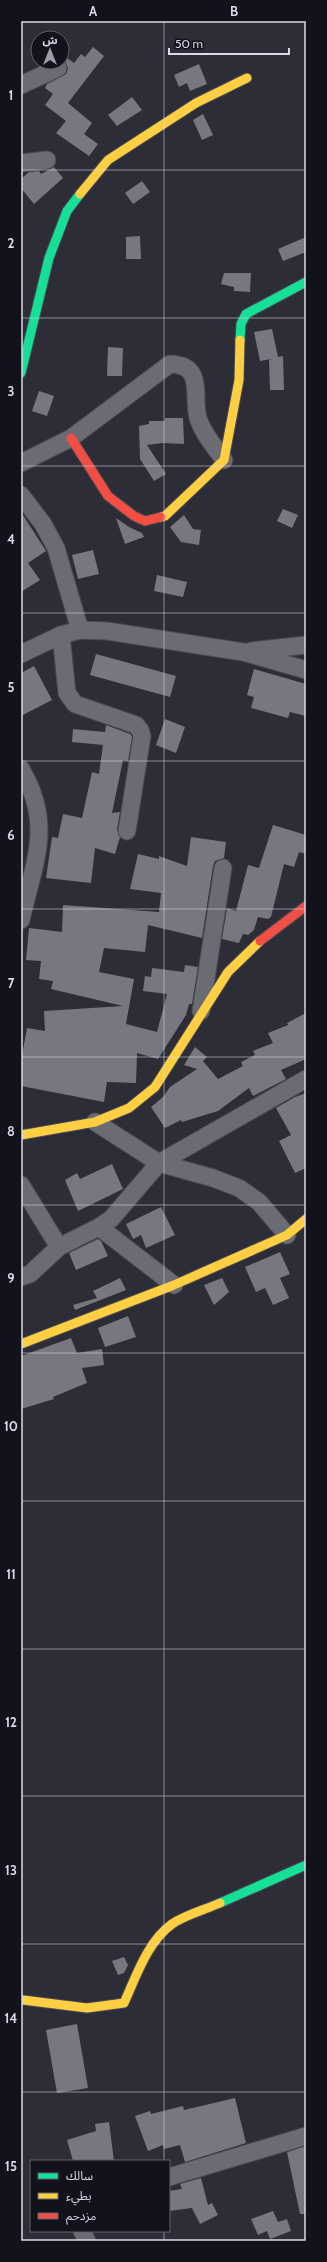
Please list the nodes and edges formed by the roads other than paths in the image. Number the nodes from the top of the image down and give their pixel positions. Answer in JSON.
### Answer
{"nodes":[{"id":1,"x":54,"y":70,"type":"edge"},
{"id":2,"x":247,"y":78,"type":"dead end"},
{"id":3,"x":21,"y":85,"type":"edge"},
{"id":4,"x":47,"y":160,"type":"dead end"},
{"id":5,"x":21,"y":162,"type":"edge"},
{"id":6,"x":306,"y":282,"type":"edge"},
{"id":7,"x":21,"y":373,"type":"edge"},
{"id":8,"x":70,"y":438,"type":"junction"},
{"id":9,"x":224,"y":460,"type":"junction"},
{"id":10,"x":21,"y":463,"type":"edge"},
{"id":11,"x":21,"y":495,"type":"edge"},
{"id":12,"x":80,"y":630,"type":"junction"},
{"id":13,"x":61,"y":635,"type":"junction"},
{"id":14,"x":306,"y":645,"type":"edge"},
{"id":15,"x":243,"y":652,"type":"junction"},
{"id":16,"x":21,"y":654,"type":"edge"},
{"id":17,"x":306,"y":670,"type":"edge"},
{"id":18,"x":21,"y":768,"type":"edge"},
{"id":19,"x":127,"y":831,"type":"dead end"},
{"id":20,"x":223,"y":868,"type":"dead end"},
{"id":21,"x":306,"y":906,"type":"edge"},
{"id":22,"x":21,"y":920,"type":"edge"},
{"id":23,"x":201,"y":1013,"type":"junction"},
{"id":24,"x":306,"y":1079,"type":"edge"},
{"id":25,"x":95,"y":1122,"type":"junction"},
{"id":26,"x":21,"y":1135,"type":"edge"},
{"id":27,"x":158,"y":1164,"type":"junction"},
{"id":28,"x":21,"y":1184,"type":"edge"},
{"id":29,"x":306,"y":1219,"type":"edge"},
{"id":30,"x":99,"y":1227,"type":"junction"},
{"id":31,"x":286,"y":1235,"type":"junction"},
{"id":32,"x":59,"y":1247,"type":"junction"},
{"id":33,"x":21,"y":1277,"type":"edge"},
{"id":34,"x":174,"y":1285,"type":"junction"},
{"id":35,"x":21,"y":1344,"type":"edge"},
{"id":36,"x":306,"y":1865,"type":"edge"},
{"id":37,"x":23,"y":2000,"type":"dead end"},
{"id":38,"x":306,"y":2136,"type":"edge"},
{"id":39,"x":170,"y":2177,"type":"edge"},
{"id":40,"x":82,"y":2232,"type":"edge"},
{"id":41,"x":87,"y":2241,"type":"edge"}],
"edges":[{"from":1,"to":3,"type":"street"},
{"from":2,"to":7,"type":"street"},
{"from":4,"to":5,"type":"street"},
{"from":6,"to":9,"type":"street"},
{"from":8,"to":9,"type":"street"},
{"from":8,"to":9,"type":"street"},
{"from":8,"to":10,"type":"street"},
{"from":11,"to":12,"type":"street"},
{"from":12,"to":13,"type":"street"},
{"from":12,"to":15,"type":"street"},
{"from":13,"to":16,"type":"street"},
{"from":13,"to":19,"type":"street"},
{"from":14,"to":15,"type":"street"},
{"from":15,"to":17,"type":"street"},
{"from":18,"to":22,"type":"street"},
{"from":20,"to":23,"type":"street"},
{"from":21,"to":23,"type":"street"},
{"from":23,"to":25,"type":"street"},
{"from":24,"to":27,"type":"street"},
{"from":25,"to":26,"type":"street"},
{"from":25,"to":27,"type":"street"},
{"from":27,"to":30,"type":"street"},
{"from":27,"to":31,"type":"street"},
{"from":28,"to":32,"type":"street"},
{"from":29,"to":31,"type":"street"},
{"from":30,"to":32,"type":"street"},
{"from":30,"to":34,"type":"street"},
{"from":31,"to":34,"type":"street"},
{"from":32,"to":33,"type":"street"},
{"from":34,"to":35,"type":"street"},
{"from":36,"to":37,"type":"street"},
{"from":38,"to":39,"type":"street"},
{"from":40,"to":41,"type":"street"}]}
